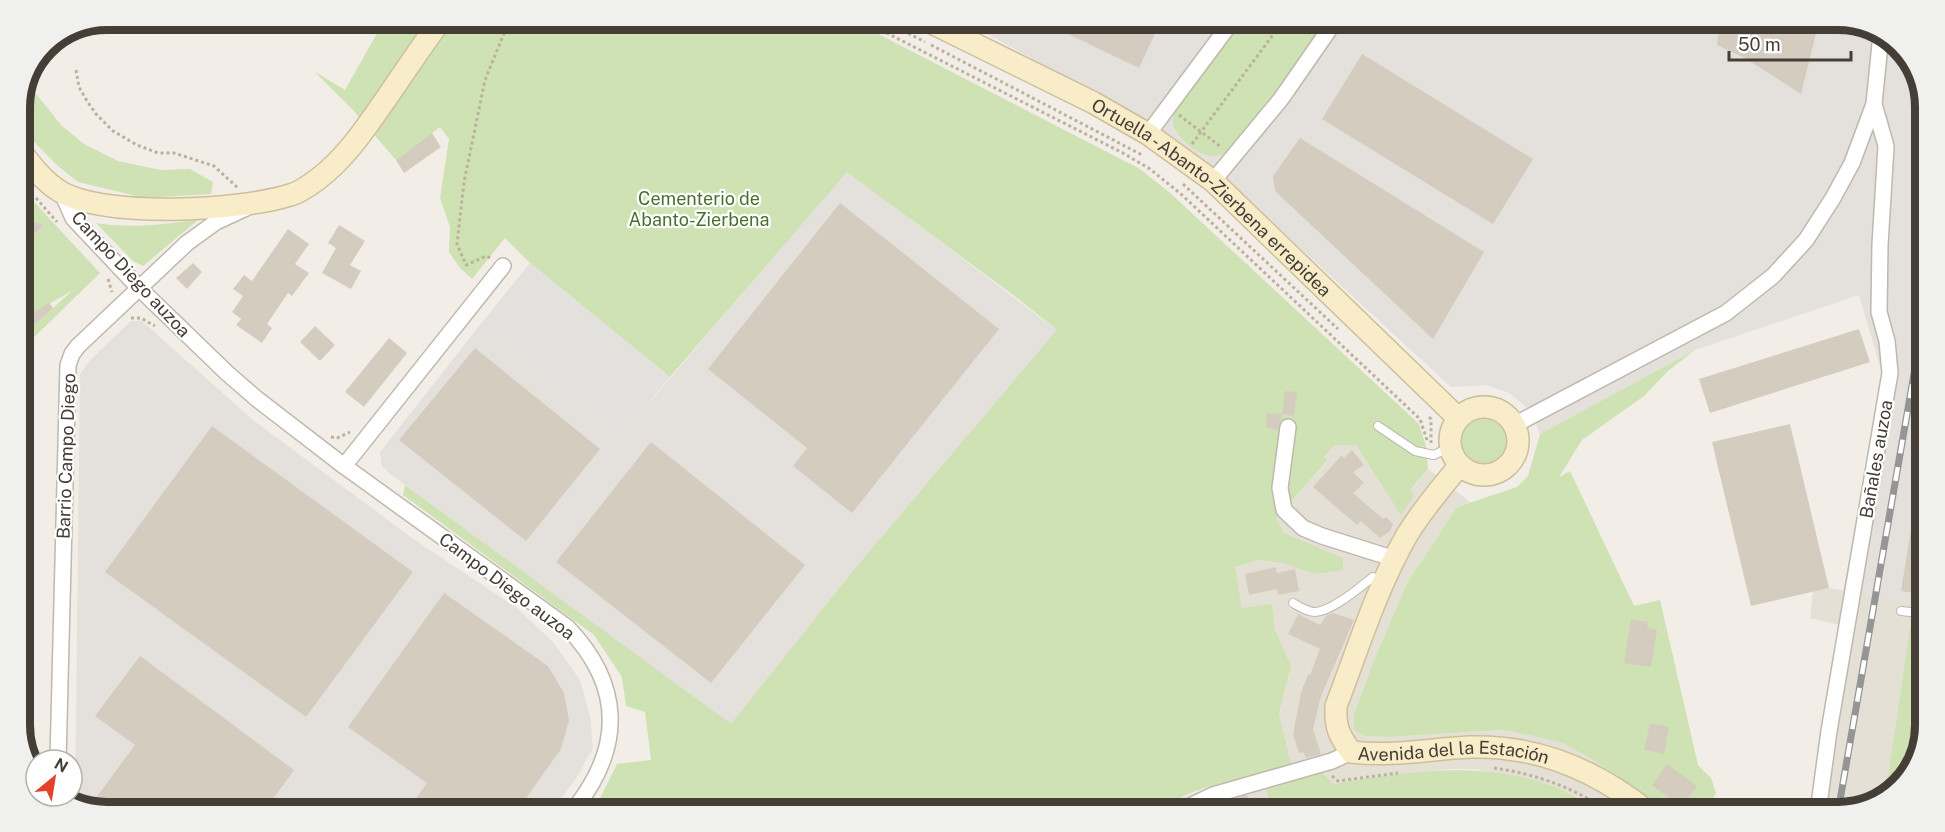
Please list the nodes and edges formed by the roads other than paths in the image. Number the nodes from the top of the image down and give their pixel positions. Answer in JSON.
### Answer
{"nodes":[{"id":1,"x":434,"y":30,"type":"edge"},
{"id":2,"x":948,"y":30,"type":"edge"},
{"id":3,"x":1225,"y":30,"type":"edge"},
{"id":4,"x":1329,"y":30,"type":"edge"},
{"id":5,"x":1880,"y":43,"type":"edge"},
{"id":6,"x":1874,"y":104,"type":"junction"},
{"id":7,"x":1148,"y":134,"type":"junction"},
{"id":8,"x":30,"y":164,"type":"edge"},
{"id":9,"x":1213,"y":181,"type":"junction"},
{"id":10,"x":62,"y":193,"type":"junction"},
{"id":11,"x":254,"y":205,"type":"junction"},
{"id":12,"x":497,"y":262,"type":"road end"},
{"id":13,"x":139,"y":288,"type":"junction"},
{"id":14,"x":1458,"y":418,"type":"junction"},
{"id":15,"x":1514,"y":425,"type":"junction"},
{"id":16,"x":1378,"y":426,"type":"dead end"},
{"id":17,"x":1288,"y":427,"type":"dead end"},
{"id":18,"x":1448,"y":455,"type":"junction"},
{"id":19,"x":344,"y":466,"type":"junction"},
{"id":20,"x":1395,"y":559,"type":"junction"},
{"id":21,"x":1385,"y":582,"type":"junction"},
{"id":22,"x":1293,"y":603,"type":"dead end"},
{"id":23,"x":1901,"y":611,"type":"dead end"},
{"id":24,"x":1915,"y":613,"type":"edge"},
{"id":25,"x":58,"y":748,"type":"edge"},
{"id":26,"x":1351,"y":752,"type":"junction"},
{"id":27,"x":579,"y":802,"type":"edge"},
{"id":28,"x":1199,"y":802,"type":"edge"},
{"id":29,"x":1633,"y":802,"type":"edge"},
{"id":30,"x":1819,"y":802,"type":"edge"}],
"edges":[{"from":1,"to":11,"type":"street"},
{"from":2,"to":7,"type":"street","name":"Ortuella - Abanto-Zierbena errepidea"},
{"from":3,"to":7,"type":"street"},
{"from":4,"to":9,"type":"street"},
{"from":5,"to":6,"type":"street","name":"Bañales auzoa"},
{"from":6,"to":15,"type":"street","name":"Bañales auzoa"},
{"from":6,"to":30,"type":"street","name":"Bañales auzoa"},
{"from":7,"to":9,"type":"street","name":"Ortuella - Abanto-Zierbena errepidea"},
{"from":8,"to":10,"type":"street"},
{"from":9,"to":14,"type":"street","name":"Ortuella - Abanto-Zierbena errepidea"},
{"from":10,"to":11,"type":"street"},
{"from":10,"to":13,"type":"street","name":"Campo Diego auzoa"},
{"from":11,"to":13,"type":"street","name":"Barrio Campo Diego"},
{"from":12,"to":19,"type":"street"},
{"from":13,"to":19,"type":"street","name":"Campo Diego auzoa"},
{"from":13,"to":25,"type":"street","name":"Barrio Campo Diego"},
{"from":14,"to":15,"type":"street"},
{"from":14,"to":18,"type":"street"},
{"from":15,"to":18,"type":"street"},
{"from":16,"to":18,"type":"lane"},
{"from":17,"to":20,"type":"street"},
{"from":18,"to":20,"type":"street","name":"Avenida del la Estación"},
{"from":19,"to":27,"type":"street","name":"Campo Diego auzoa"},
{"from":20,"to":21,"type":"street","name":"Avenida del la Estación"},
{"from":21,"to":22,"type":"lane"},
{"from":21,"to":26,"type":"street","name":"Avenida del la Estación"},
{"from":23,"to":24,"type":"lane"},
{"from":26,"to":28,"type":"street"},
{"from":26,"to":29,"type":"street","name":"Avenida del la Estación"}]}
